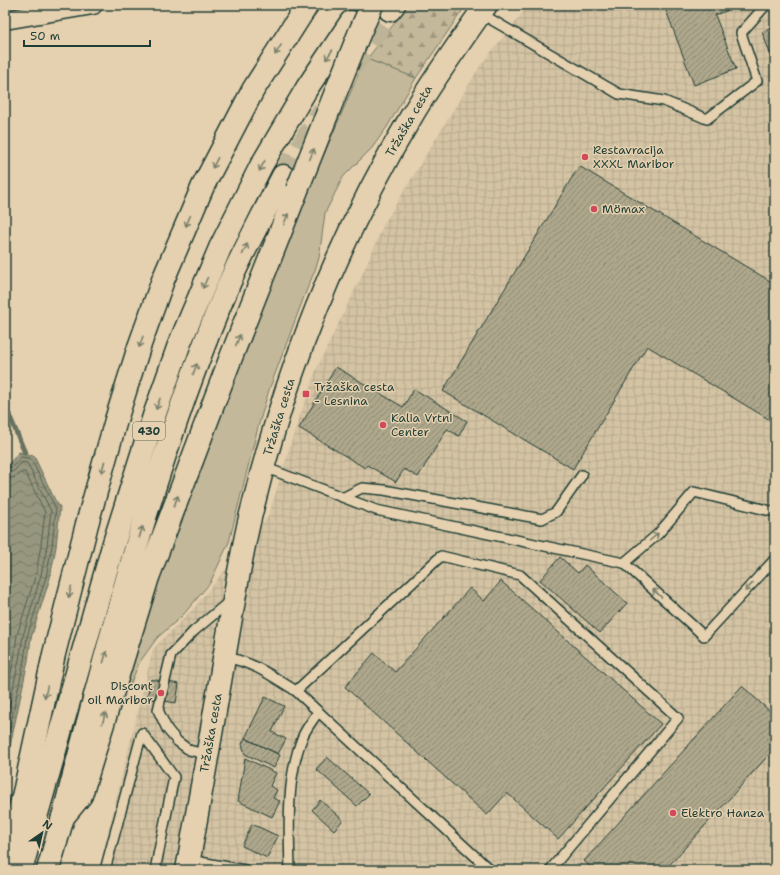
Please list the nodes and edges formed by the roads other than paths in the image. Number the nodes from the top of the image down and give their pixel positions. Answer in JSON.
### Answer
{"nodes":[{"id":1,"x":93,"y":5,"type":"edge"},
{"id":2,"x":766,"y":5,"type":"edge"},
{"id":3,"x":386,"y":7,"type":"edge"},
{"id":4,"x":483,"y":9,"type":"edge"},
{"id":5,"x":299,"y":11,"type":"edge"},
{"id":6,"x":5,"y":20,"type":"edge"},
{"id":7,"x":351,"y":22,"type":"dead end"},
{"id":8,"x":290,"y":183,"type":"junction"},
{"id":9,"x":264,"y":467,"type":"junction"},
{"id":10,"x":582,"y":475,"type":"dead end"},
{"id":11,"x":344,"y":498,"type":"junction"},
{"id":12,"x":775,"y":512,"type":"edge"},
{"id":13,"x":775,"y":559,"type":"edge"},
{"id":14,"x":624,"y":563,"type":"junction"},
{"id":15,"x":235,"y":597,"type":"junction"},
{"id":16,"x":224,"y":657,"type":"junction"},
{"id":17,"x":296,"y":691,"type":"junction"},
{"id":18,"x":318,"y":712,"type":"junction"},
{"id":19,"x":208,"y":755,"type":"junction"},
{"id":20,"x":63,"y":817,"type":"junction"},
{"id":21,"x":188,"y":865,"type":"edge"},
{"id":22,"x":5,"y":870,"type":"edge"},
{"id":23,"x":21,"y":870,"type":"edge"},
{"id":24,"x":48,"y":870,"type":"edge"},
{"id":25,"x":104,"y":870,"type":"edge"},
{"id":26,"x":155,"y":870,"type":"edge"},
{"id":27,"x":245,"y":870,"type":"edge"},
{"id":28,"x":290,"y":870,"type":"edge"},
{"id":29,"x":490,"y":870,"type":"edge"},
{"id":30,"x":550,"y":870,"type":"edge"}],
"edges":[{"from":1,"to":6,"type":"street"},
{"from":2,"to":4,"type":"lane"},
{"from":8,"to":3,"type":"main road","one_way":true,"bridge":true},
{"from":4,"to":9,"type":"main road","name":"Tržaška cesta"},
{"from":5,"to":22,"type":"main road","one_way":true},
{"from":7,"to":23,"type":"main road","number":"430","one_way":true},
{"from":20,"to":8,"type":"main road","one_way":true},
{"from":20,"to":8,"type":"main road","number":"430","one_way":true},
{"from":9,"to":11,"type":"lane"},
{"from":9,"to":15,"type":"main road","name":"Tržaška cesta"},
{"from":10,"to":11,"type":"lane"},
{"from":11,"to":14,"type":"lane"},
{"from":14,"to":12,"type":"lane","one_way":true},
{"from":13,"to":14,"type":"lane","one_way":true},
{"from":15,"to":16,"type":"main road","name":"Tržaška cesta"},
{"from":15,"to":19,"type":"lane"},
{"from":16,"to":17,"type":"lane"},
{"from":16,"to":19,"type":"main road","name":"Tržaška cesta"},
{"from":17,"to":18,"type":"lane"},
{"from":17,"to":30,"type":"lane"},
{"from":18,"to":28,"type":"lane"},
{"from":18,"to":29,"type":"lane"},
{"from":19,"to":21,"type":"main road","name":"Tržaška cesta"},
{"from":20,"to":24,"type":"main road","number":"430"},
{"from":21,"to":27,"type":"lane"},
{"from":25,"to":26,"type":"lane"}]}
